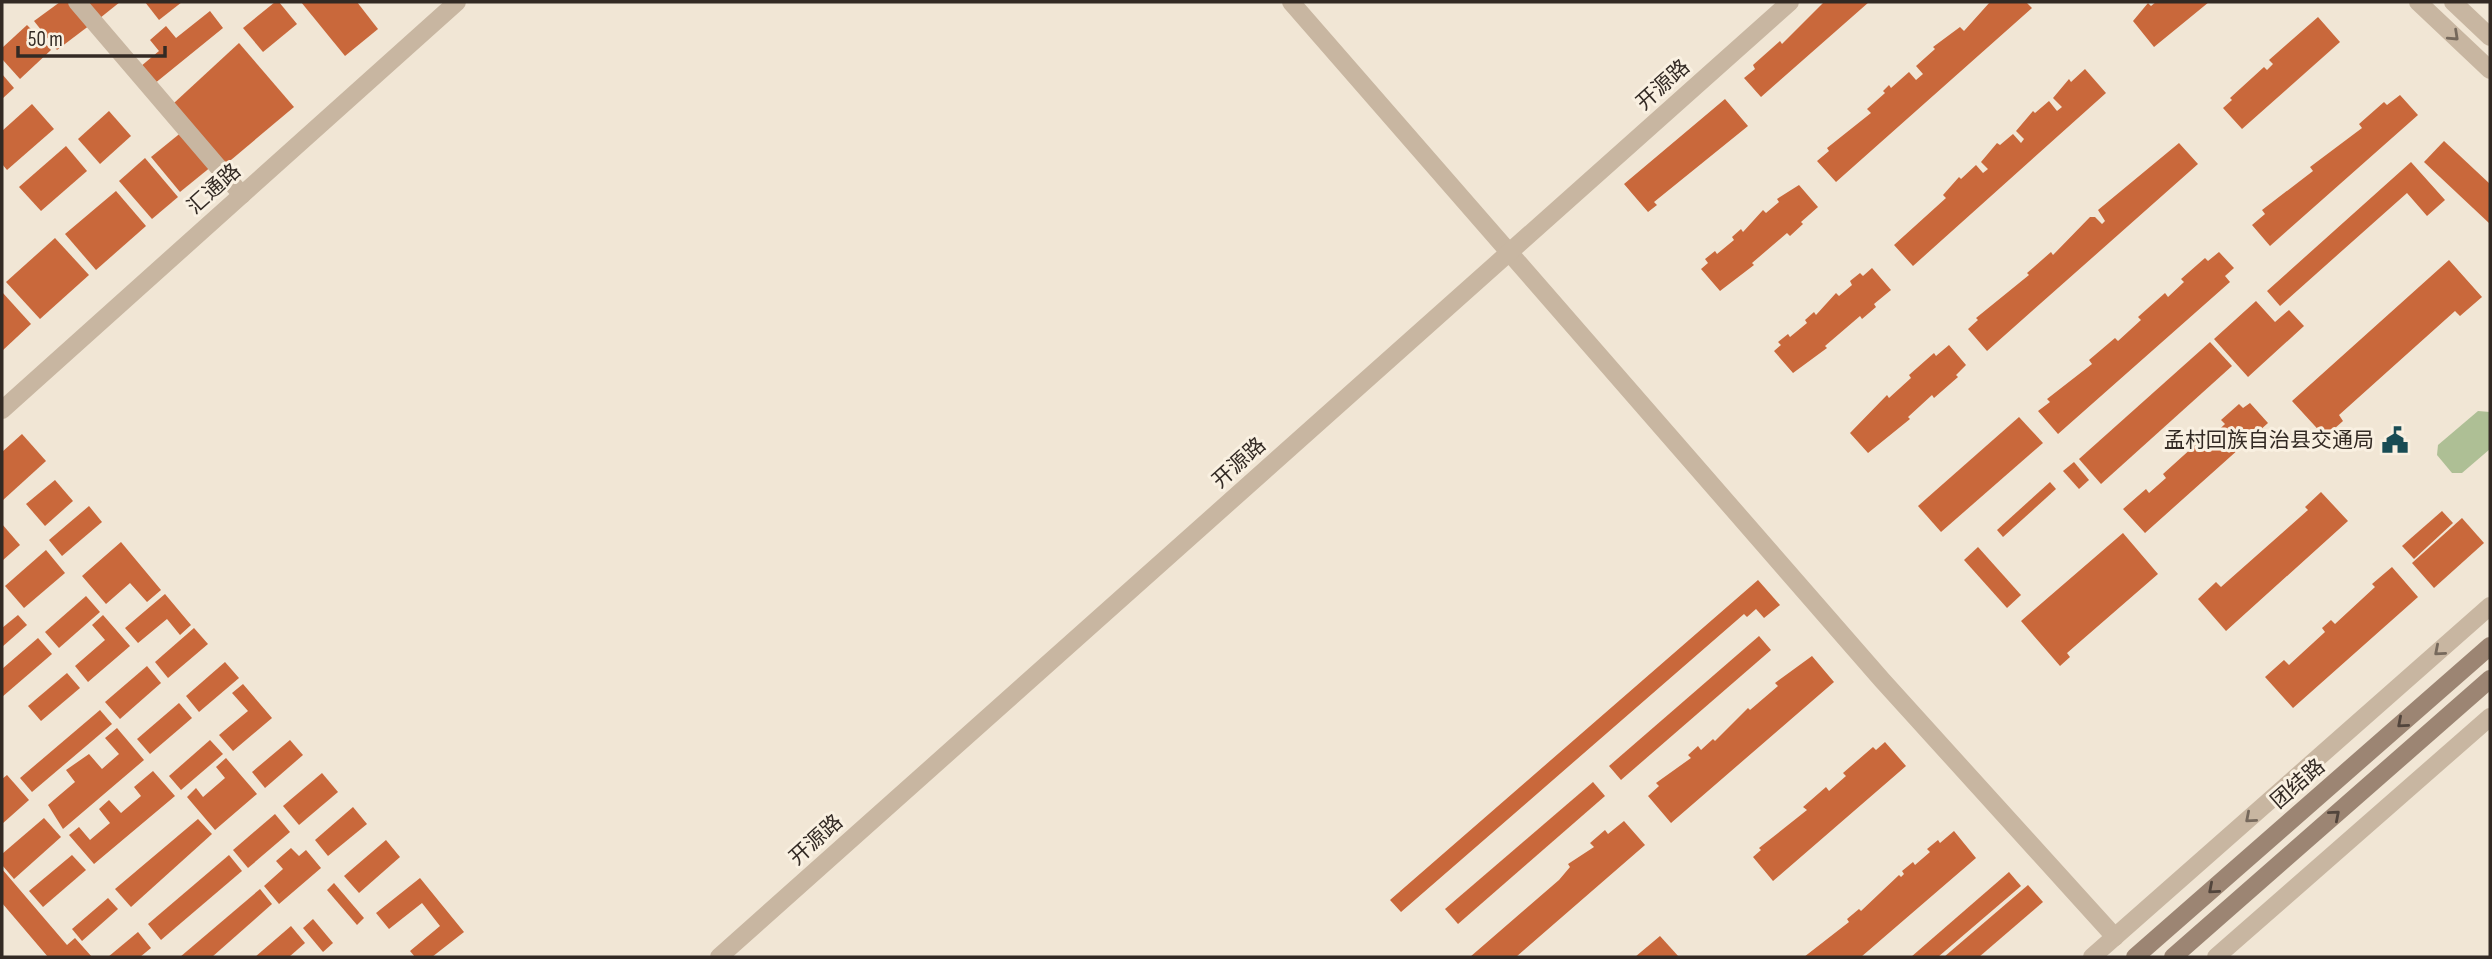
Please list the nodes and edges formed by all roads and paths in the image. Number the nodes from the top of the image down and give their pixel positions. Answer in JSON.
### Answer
{"nodes":[{"id":1,"x":78,"y":2,"type":"edge"},
{"id":2,"x":457,"y":2,"type":"edge"},
{"id":3,"x":1291,"y":2,"type":"edge"},
{"id":4,"x":1790,"y":2,"type":"edge"},
{"id":5,"x":2418,"y":2,"type":"edge"},
{"id":6,"x":2453,"y":2,"type":"edge"},
{"id":7,"x":2490,"y":37,"type":"edge"},
{"id":8,"x":2490,"y":69,"type":"edge"},
{"id":9,"x":242,"y":195,"type":"junction"},
{"id":10,"x":1510,"y":252,"type":"junction"},
{"id":11,"x":2,"y":410,"type":"edge"},
{"id":12,"x":2490,"y":606,"type":"edge"},
{"id":13,"x":2490,"y":646,"type":"edge"},
{"id":14,"x":2490,"y":679,"type":"edge"},
{"id":15,"x":2490,"y":717,"type":"edge"},
{"id":16,"x":2115,"y":937,"type":"junction"},
{"id":17,"x":719,"y":957,"type":"edge"},
{"id":18,"x":2092,"y":957,"type":"edge"},
{"id":19,"x":2135,"y":957,"type":"edge"},
{"id":20,"x":2173,"y":957,"type":"edge"},
{"id":21,"x":2216,"y":957,"type":"edge"}],
"edges":[{"from":1,"to":9,"type":"street"},
{"from":2,"to":9,"type":"street","name":"汇通路"},
{"from":3,"to":10,"type":"street"},
{"from":4,"to":10,"type":"street","name":"开源路"},
{"from":5,"to":8,"type":"street","one_way":true},
{"from":6,"to":7,"type":"street"},
{"from":9,"to":11,"type":"street","name":"汇通路"},
{"from":10,"to":16,"type":"street"},
{"from":10,"to":17,"type":"street","name":"开源路"},
{"from":12,"to":16,"type":"street","one_way":true},
{"from":13,"to":19,"type":"main road","name":"团结路","one_way":true},
{"from":20,"to":14,"type":"main road","one_way":true},
{"from":15,"to":21,"type":"street"},
{"from":16,"to":18,"type":"street"}]}
